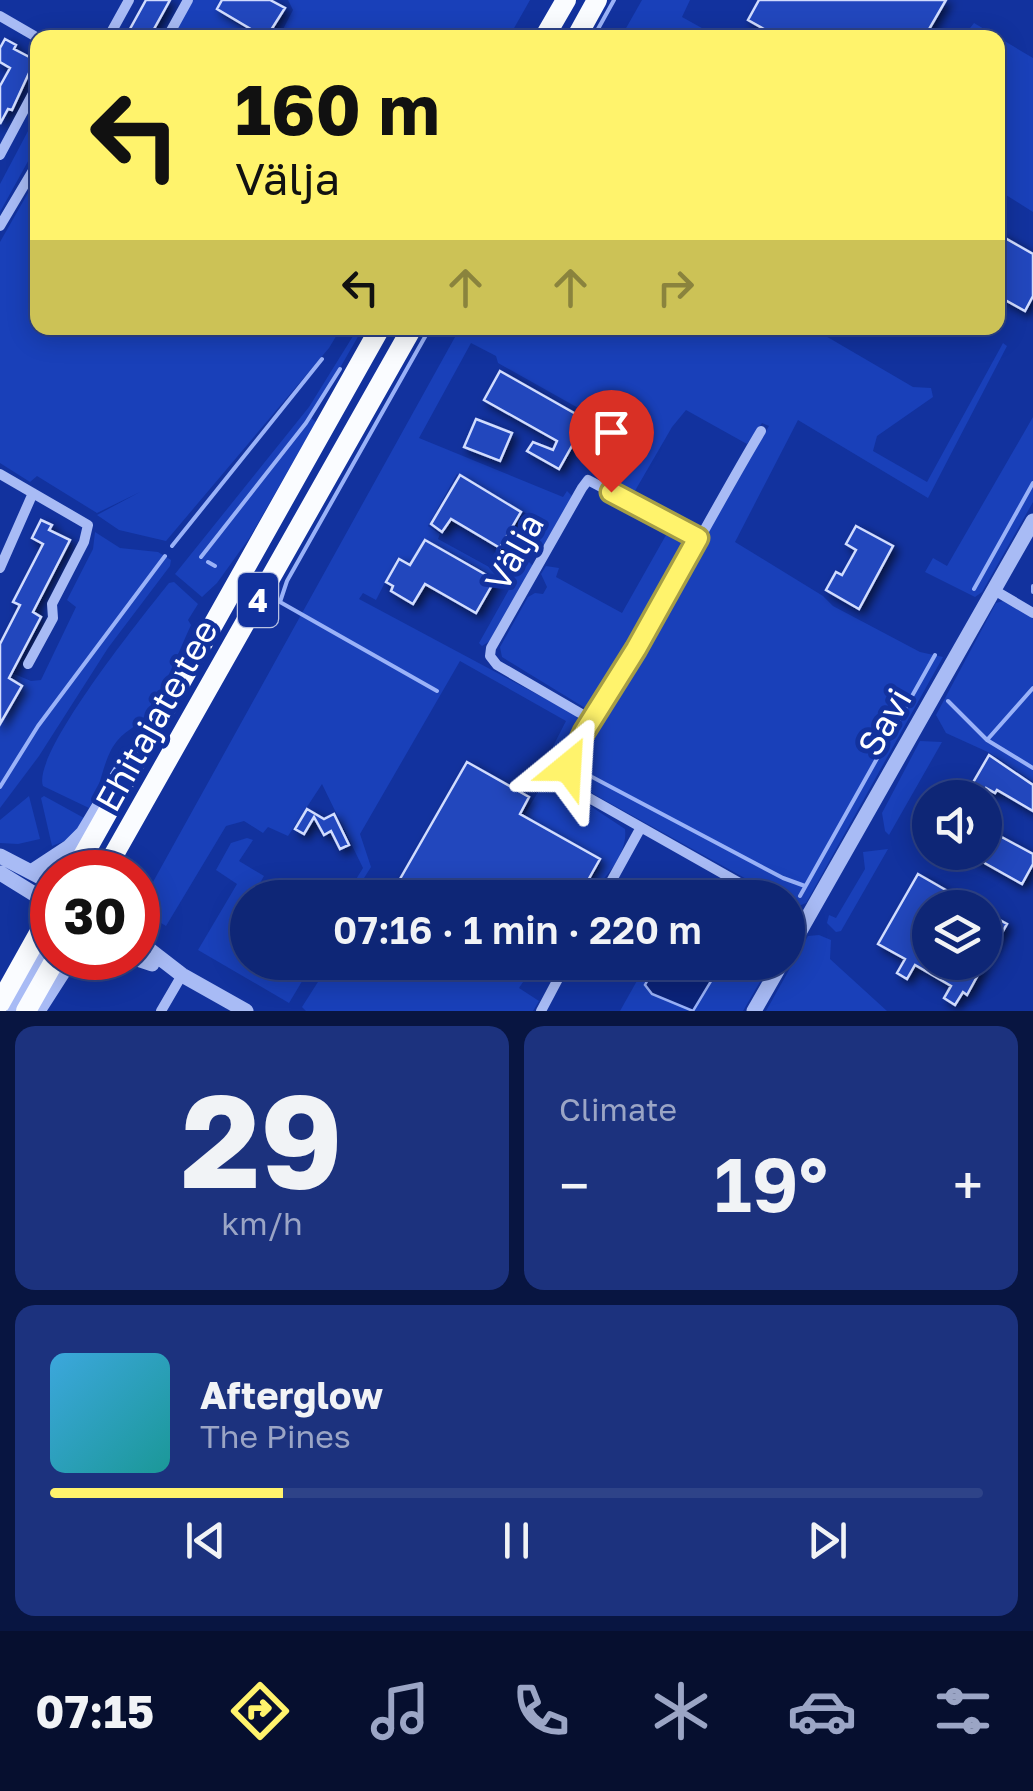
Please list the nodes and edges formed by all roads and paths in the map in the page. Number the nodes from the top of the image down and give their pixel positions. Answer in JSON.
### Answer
{"nodes":[{"id":1,"x":129,"y":0,"type":"edge"},
{"id":2,"x":188,"y":0,"type":"edge"},
{"id":3,"x":566,"y":0,"type":"edge"},
{"id":4,"x":597,"y":0,"type":"edge"},
{"id":5,"x":1,"y":20,"type":"edge"},
{"id":6,"x":112,"y":30,"type":"edge"},
{"id":7,"x":171,"y":30,"type":"edge"},
{"id":8,"x":549,"y":30,"type":"edge"},
{"id":9,"x":580,"y":30,"type":"edge"},
{"id":10,"x":30,"y":34,"type":"edge"},
{"id":11,"x":30,"y":99,"type":"edge"},
{"id":12,"x":0,"y":155,"type":"edge"},
{"id":13,"x":30,"y":175,"type":"edge"},
{"id":14,"x":0,"y":226,"type":"edge"},
{"id":15,"x":376,"y":335,"type":"edge"},
{"id":16,"x":408,"y":335,"type":"edge"},
{"id":17,"x":761,"y":431,"type":"dead end"},
{"id":18,"x":0,"y":474,"type":"edge"},
{"id":19,"x":33,"y":492,"type":"junction"},
{"id":20,"x":1033,"y":521,"type":"edge"},
{"id":21,"x":698,"y":538,"type":"junction"},
{"id":22,"x":0,"y":568,"type":"edge"},
{"id":23,"x":233,"y":588,"type":"junction"},
{"id":24,"x":994,"y":590,"type":"junction"},
{"id":25,"x":1033,"y":613,"type":"edge"},
{"id":26,"x":28,"y":664,"type":"dead end"},
{"id":27,"x":164,"y":710,"type":"junction"},
{"id":28,"x":592,"y":720,"type":"junction"},
{"id":29,"x":640,"y":829,"type":"junction"},
{"id":30,"x":65,"y":850,"type":"edge"},
{"id":31,"x":86,"y":850,"type":"edge"},
{"id":32,"x":96,"y":850,"type":"edge"},
{"id":33,"x":116,"y":850,"type":"edge"},
{"id":34,"x":0,"y":856,"type":"edge"},
{"id":35,"x":30,"y":871,"type":"edge"},
{"id":36,"x":0,"y":872,"type":"edge"},
{"id":37,"x":612,"y":880,"type":"edge"},
{"id":38,"x":733,"y":880,"type":"edge"},
{"id":39,"x":30,"y":893,"type":"edge"},
{"id":40,"x":806,"y":919,"type":"edge"},
{"id":41,"x":30,"y":948,"type":"edge"},
{"id":42,"x":160,"y":958,"type":"edge"},
{"id":43,"x":160,"y":966,"type":"edge"},
{"id":44,"x":182,"y":975,"type":"junction"},
{"id":45,"x":31,"y":980,"type":"edge"},
{"id":46,"x":44,"y":980,"type":"edge"},
{"id":47,"x":58,"y":980,"type":"edge"},
{"id":48,"x":557,"y":980,"type":"edge"},
{"id":49,"x":772,"y":980,"type":"edge"},
{"id":50,"x":0,"y":1002,"type":"edge"},
{"id":51,"x":14,"y":1011,"type":"edge"},
{"id":52,"x":26,"y":1011,"type":"edge"},
{"id":53,"x":38,"y":1011,"type":"edge"},
{"id":54,"x":161,"y":1011,"type":"edge"},
{"id":55,"x":246,"y":1011,"type":"edge"},
{"id":56,"x":540,"y":1011,"type":"edge"},
{"id":57,"x":754,"y":1011,"type":"edge"}],
"edges":[{"from":1,"to":6,"type":"street"},
{"from":2,"to":7,"type":"street"},
{"from":3,"to":8,"type":"highway"},
{"from":4,"to":9,"type":"highway"},
{"from":5,"to":10,"type":"street"},
{"from":11,"to":12,"type":"street"},
{"from":13,"to":14,"type":"street"},
{"from":15,"to":23,"type":"highway","name":"Ehitajate tee","number":"4"},
{"from":16,"to":33,"type":"highway","name":"Ehitajate tee","number":"4"},
{"from":17,"to":21,"type":"street"},
{"from":18,"to":19,"type":"street"},
{"from":19,"to":22,"type":"street"},
{"from":19,"to":26,"type":"street"},
{"from":20,"to":24,"type":"street","name":"Savi"},
{"from":21,"to":28,"type":"street"},
{"from":21,"to":28,"type":"street","name":"Välja"},
{"from":23,"to":27,"type":"highway","name":"Ehitajate tee","number":"4"},
{"from":23,"to":32,"type":"street"},
{"from":24,"to":25,"type":"street"},
{"from":24,"to":40,"type":"street","name":"Savi"},
{"from":27,"to":30,"type":"street"},
{"from":27,"to":31,"type":"highway","name":"Ehitajate tee","number":"4"},
{"from":28,"to":29,"type":"street"},
{"from":29,"to":37,"type":"street"},
{"from":29,"to":38,"type":"street"},
{"from":34,"to":35,"type":"street"},
{"from":36,"to":39,"type":"street"},
{"from":41,"to":50,"type":"highway"},
{"from":42,"to":44,"type":"street"},
{"from":43,"to":44,"type":"street"},
{"from":44,"to":54,"type":"street"},
{"from":44,"to":55,"type":"street"},
{"from":45,"to":51,"type":"street"},
{"from":46,"to":52,"type":"highway"},
{"from":47,"to":53,"type":"street"},
{"from":48,"to":56,"type":"street"},
{"from":49,"to":57,"type":"street"}]}
